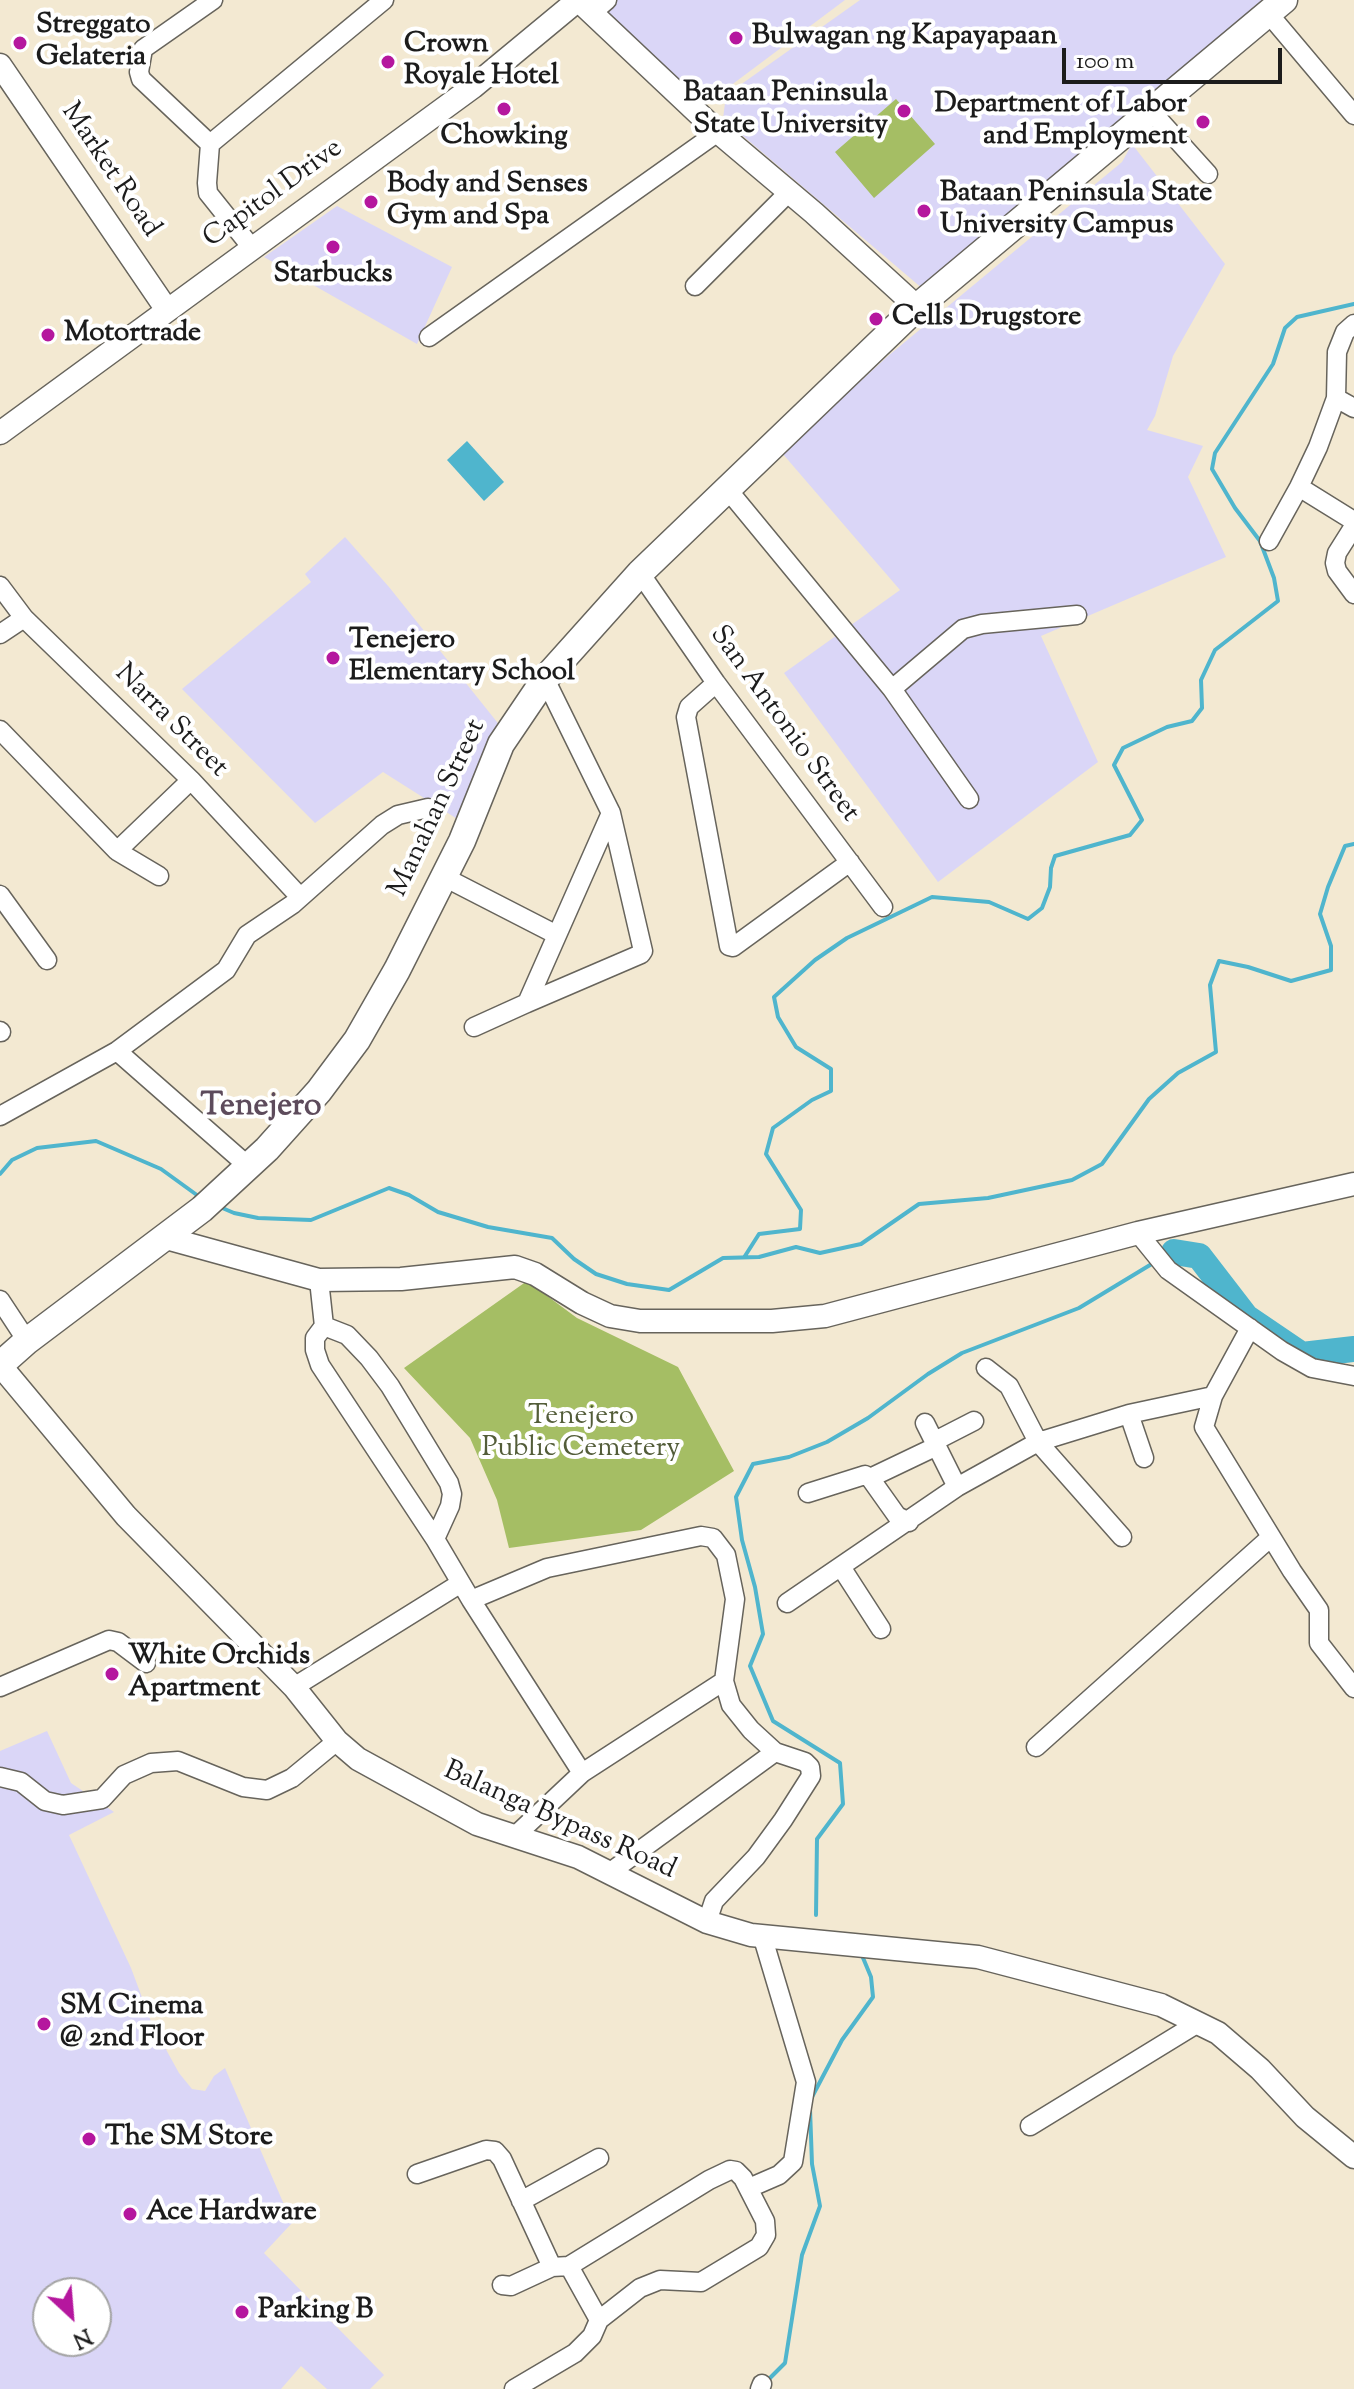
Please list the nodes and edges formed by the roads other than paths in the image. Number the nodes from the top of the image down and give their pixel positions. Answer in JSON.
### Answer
{"nodes":[{"id":1,"x":213,"y":0,"type":"edge"},
{"id":2,"x":384,"y":0,"type":"edge"},
{"id":3,"x":589,"y":3,"type":"edge"},
{"id":4,"x":364,"y":6,"type":"edge"},
{"id":5,"x":1276,"y":6,"type":"edge"},
{"id":6,"x":0,"y":65,"type":"edge"},
{"id":7,"x":1151,"y":111,"type":"junction"},
{"id":8,"x":1354,"y":115,"type":"edge"},
{"id":9,"x":718,"y":132,"type":"junction"},
{"id":10,"x":210,"y":144,"type":"junction"},
{"id":11,"x":1208,"y":174,"type":"dead end"},
{"id":12,"x":789,"y":192,"type":"junction"},
{"id":13,"x":252,"y":248,"type":"junction"},
{"id":14,"x":695,"y":286,"type":"dead end"},
{"id":15,"x":917,"y":307,"type":"junction"},
{"id":16,"x":167,"y":310,"type":"junction"},
{"id":17,"x":1354,"y":324,"type":"edge"},
{"id":18,"x":429,"y":337,"type":"dead end"},
{"id":19,"x":1336,"y":398,"type":"junction"},
{"id":20,"x":1354,"y":408,"type":"edge"},
{"id":21,"x":0,"y":433,"type":"edge"},
{"id":22,"x":1299,"y":487,"type":"junction"},
{"id":23,"x":728,"y":490,"type":"junction"},
{"id":24,"x":1354,"y":524,"type":"edge"},
{"id":25,"x":1269,"y":541,"type":"dead end"},
{"id":26,"x":640,"y":573,"type":"junction"},
{"id":27,"x":0,"y":586,"type":"edge"},
{"id":28,"x":1354,"y":594,"type":"edge"},
{"id":29,"x":1077,"y":615,"type":"dead end"},
{"id":30,"x":24,"y":618,"type":"junction"},
{"id":31,"x":0,"y":634,"type":"edge"},
{"id":32,"x":545,"y":679,"type":"junction"},
{"id":33,"x":716,"y":683,"type":"junction"},
{"id":34,"x":892,"y":689,"type":"junction"},
{"id":35,"x":0,"y":730,"type":"edge"},
{"id":36,"x":191,"y":780,"type":"junction"},
{"id":37,"x":969,"y":799,"type":"dead end"},
{"id":38,"x":428,"y":808,"type":"dead end"},
{"id":39,"x":611,"y":813,"type":"junction"},
{"id":40,"x":117,"y":851,"type":"junction"},
{"id":41,"x":850,"y":862,"type":"junction"},
{"id":42,"x":159,"y":876,"type":"dead end"},
{"id":43,"x":444,"y":877,"type":"junction"},
{"id":44,"x":0,"y":895,"type":"edge"},
{"id":45,"x":300,"y":897,"type":"junction"},
{"id":46,"x":883,"y":907,"type":"dead end"},
{"id":47,"x":557,"y":935,"type":"junction"},
{"id":48,"x":47,"y":960,"type":"dead end"},
{"id":49,"x":527,"y":1003,"type":"junction"},
{"id":50,"x":474,"y":1027,"type":"dead end"},
{"id":51,"x":117,"y":1051,"type":"junction"},
{"id":52,"x":0,"y":1116,"type":"edge"},
{"id":53,"x":248,"y":1166,"type":"junction"},
{"id":54,"x":1354,"y":1184,"type":"edge"},
{"id":55,"x":166,"y":1238,"type":"junction"},
{"id":56,"x":1144,"y":1241,"type":"junction"},
{"id":57,"x":319,"y":1280,"type":"junction"},
{"id":58,"x":0,"y":1300,"type":"edge"},
{"id":59,"x":324,"y":1326,"type":"junction"},
{"id":60,"x":1250,"y":1328,"type":"junction"},
{"id":61,"x":27,"y":1341,"type":"junction"},
{"id":62,"x":0,"y":1365,"type":"edge"},
{"id":63,"x":986,"y":1368,"type":"dead end"},
{"id":64,"x":1354,"y":1376,"type":"edge"},
{"id":65,"x":1213,"y":1396,"type":"junction"},
{"id":66,"x":1129,"y":1414,"type":"junction"},
{"id":67,"x":974,"y":1421,"type":"dead end"},
{"id":68,"x":925,"y":1423,"type":"dead end"},
{"id":69,"x":1038,"y":1442,"type":"junction"},
{"id":70,"x":936,"y":1444,"type":"junction"},
{"id":71,"x":1144,"y":1458,"type":"dead end"},
{"id":72,"x":870,"y":1478,"type":"junction"},
{"id":73,"x":957,"y":1487,"type":"junction"},
{"id":74,"x":808,"y":1493,"type":"dead end"},
{"id":75,"x":909,"y":1522,"type":"junction"},
{"id":76,"x":1122,"y":1537,"type":"dead end"},
{"id":77,"x":1271,"y":1537,"type":"junction"},
{"id":78,"x":435,"y":1539,"type":"junction"},
{"id":79,"x":841,"y":1567,"type":"junction"},
{"id":80,"x":461,"y":1583,"type":"junction"},
{"id":81,"x":471,"y":1600,"type":"junction"},
{"id":82,"x":787,"y":1603,"type":"dead end"},
{"id":83,"x":881,"y":1629,"type":"dead end"},
{"id":84,"x":146,"y":1663,"type":"dead end"},
{"id":85,"x":724,"y":1681,"type":"junction"},
{"id":86,"x":0,"y":1687,"type":"edge"},
{"id":87,"x":294,"y":1687,"type":"junction"},
{"id":88,"x":1354,"y":1688,"type":"edge"},
{"id":89,"x":337,"y":1741,"type":"junction"},
{"id":90,"x":1036,"y":1747,"type":"dead end"},
{"id":91,"x":775,"y":1752,"type":"junction"},
{"id":92,"x":582,"y":1773,"type":"junction"},
{"id":93,"x":0,"y":1777,"type":"edge"},
{"id":94,"x":514,"y":1837,"type":"junction"},
{"id":95,"x":609,"y":1873,"type":"junction"},
{"id":96,"x":707,"y":1922,"type":"junction"},
{"id":97,"x":762,"y":1935,"type":"junction"},
{"id":98,"x":1198,"y":2023,"type":"junction"},
{"id":99,"x":1030,"y":2126,"type":"dead end"},
{"id":100,"x":1354,"y":2157,"type":"edge"},
{"id":101,"x":599,"y":2158,"type":"dead end"},
{"id":102,"x":417,"y":2174,"type":"dead end"},
{"id":103,"x":749,"y":2188,"type":"junction"},
{"id":104,"x":521,"y":2201,"type":"junction"},
{"id":105,"x":560,"y":2266,"type":"junction"},
{"id":106,"x":502,"y":2285,"type":"dead end"},
{"id":107,"x":599,"y":2320,"type":"junction"},
{"id":108,"x":514,"y":2389,"type":"edge"}],
"edges":[{"from":1,"to":10,"type":"street"},
{"from":2,"to":4,"type":"street"},
{"from":3,"to":9,"type":"street"},
{"from":3,"to":13,"type":"street","name":"Capitol Drive"},
{"from":4,"to":10,"type":"street"},
{"from":5,"to":7,"type":"main road","name":"Manahan Street"},
{"from":5,"to":8,"type":"street"},
{"from":6,"to":16,"type":"street","name":"Market Road"},
{"from":7,"to":11,"type":"street"},
{"from":7,"to":15,"type":"main road","name":"Manahan Street"},
{"from":9,"to":12,"type":"street"},
{"from":9,"to":18,"type":"street"},
{"from":10,"to":13,"type":"street"},
{"from":12,"to":14,"type":"street"},
{"from":12,"to":15,"type":"street"},
{"from":13,"to":16,"type":"street","name":"Capitol Drive"},
{"from":15,"to":23,"type":"main road","name":"Manahan Street"},
{"from":16,"to":21,"type":"street","name":"Capitol Drive"},
{"from":17,"to":19,"type":"street"},
{"from":19,"to":20,"type":"street"},
{"from":19,"to":22,"type":"street"},
{"from":22,"to":24,"type":"street"},
{"from":22,"to":25,"type":"street"},
{"from":23,"to":26,"type":"main road","name":"Manahan Street"},
{"from":23,"to":34,"type":"street"},
{"from":24,"to":28,"type":"street"},
{"from":26,"to":32,"type":"main road","name":"Manahan Street"},
{"from":26,"to":33,"type":"street","name":"San Antonio Street"},
{"from":27,"to":30,"type":"street","name":"Narra Street"},
{"from":29,"to":34,"type":"street"},
{"from":30,"to":31,"type":"street"},
{"from":30,"to":36,"type":"street","name":"Narra Street"},
{"from":32,"to":39,"type":"street"},
{"from":32,"to":43,"type":"main road","name":"Manahan Street"},
{"from":33,"to":41,"type":"street","name":"San Antonio Street"},
{"from":33,"to":41,"type":"street"},
{"from":34,"to":37,"type":"street"},
{"from":35,"to":40,"type":"street"},
{"from":36,"to":40,"type":"street"},
{"from":36,"to":45,"type":"street","name":"Narra Street"},
{"from":38,"to":45,"type":"street"},
{"from":39,"to":47,"type":"street"},
{"from":39,"to":49,"type":"street"},
{"from":40,"to":42,"type":"street"},
{"from":41,"to":46,"type":"street","name":"San Antonio Street"},
{"from":43,"to":47,"type":"street"},
{"from":43,"to":53,"type":"main road","name":"Manahan Street"},
{"from":44,"to":48,"type":"street"},
{"from":45,"to":51,"type":"street"},
{"from":47,"to":49,"type":"street"},
{"from":49,"to":50,"type":"street"},
{"from":51,"to":52,"type":"street"},
{"from":51,"to":53,"type":"street"},
{"from":53,"to":55,"type":"main road","name":"Manahan Street"},
{"from":54,"to":56,"type":"street"},
{"from":55,"to":57,"type":"street"},
{"from":55,"to":61,"type":"main road","name":"Manahan Street"},
{"from":56,"to":57,"type":"street"},
{"from":56,"to":60,"type":"street"},
{"from":57,"to":59,"type":"street"},
{"from":58,"to":61,"type":"street"},
{"from":59,"to":78,"type":"street"},
{"from":59,"to":78,"type":"street"},
{"from":60,"to":64,"type":"street"},
{"from":60,"to":65,"type":"street"},
{"from":61,"to":62,"type":"main road","name":"Manahan Street"},
{"from":62,"to":87,"type":"street","name":"Balanga Bypass Road"},
{"from":63,"to":69,"type":"street"},
{"from":65,"to":66,"type":"street"},
{"from":65,"to":77,"type":"street"},
{"from":66,"to":69,"type":"street"},
{"from":66,"to":71,"type":"street"},
{"from":67,"to":70,"type":"street"},
{"from":68,"to":70,"type":"street"},
{"from":69,"to":73,"type":"street"},
{"from":69,"to":76,"type":"street"},
{"from":70,"to":72,"type":"street"},
{"from":70,"to":73,"type":"street"},
{"from":72,"to":74,"type":"street"},
{"from":72,"to":75,"type":"street"},
{"from":73,"to":75,"type":"street"},
{"from":75,"to":79,"type":"street"},
{"from":77,"to":88,"type":"street"},
{"from":77,"to":90,"type":"street"},
{"from":78,"to":80,"type":"street"},
{"from":79,"to":82,"type":"street"},
{"from":79,"to":83,"type":"street"},
{"from":80,"to":81,"type":"street"},
{"from":80,"to":87,"type":"street"},
{"from":81,"to":85,"type":"street"},
{"from":81,"to":92,"type":"street"},
{"from":84,"to":86,"type":"street"},
{"from":85,"to":91,"type":"street"},
{"from":85,"to":92,"type":"street"},
{"from":87,"to":89,"type":"street","name":"Balanga Bypass Road"},
{"from":89,"to":93,"type":"street"},
{"from":89,"to":94,"type":"street","name":"Balanga Bypass Road"},
{"from":91,"to":95,"type":"street"},
{"from":91,"to":96,"type":"street"},
{"from":92,"to":94,"type":"street"},
{"from":94,"to":95,"type":"street","name":"Balanga Bypass Road"},
{"from":95,"to":96,"type":"street","name":"Balanga Bypass Road"},
{"from":96,"to":97,"type":"street","name":"Balanga Bypass Road"},
{"from":97,"to":98,"type":"street","name":"Balanga Bypass Road"},
{"from":97,"to":103,"type":"street"},
{"from":98,"to":99,"type":"street"},
{"from":98,"to":100,"type":"street","name":"Balanga Bypass Road"},
{"from":101,"to":104,"type":"street"},
{"from":102,"to":104,"type":"street"},
{"from":103,"to":105,"type":"street"},
{"from":103,"to":107,"type":"street"},
{"from":104,"to":105,"type":"street"},
{"from":105,"to":106,"type":"street"},
{"from":105,"to":107,"type":"street"},
{"from":107,"to":108,"type":"street"}]}
